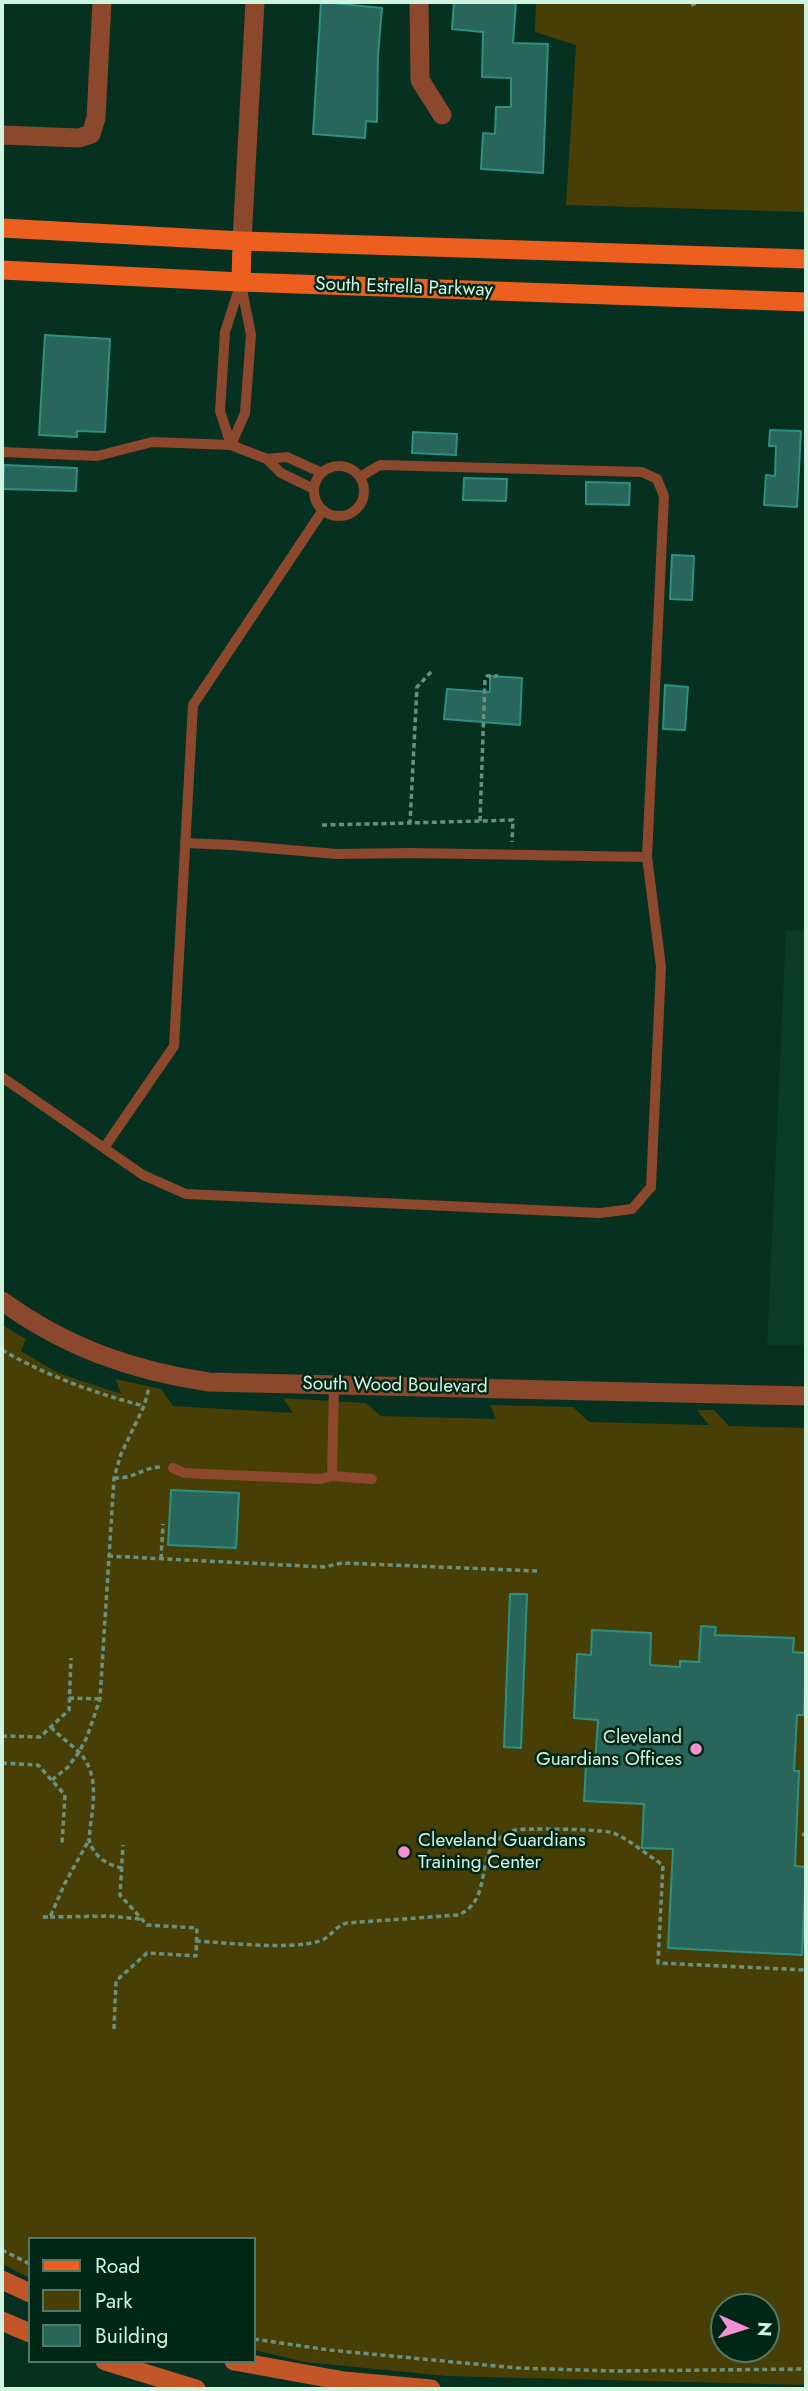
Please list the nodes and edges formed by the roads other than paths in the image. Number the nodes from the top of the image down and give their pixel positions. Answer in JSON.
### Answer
{"nodes":[{"id":1,"x":102,"y":2,"type":"edge"},
{"id":2,"x":255,"y":2,"type":"edge"},
{"id":3,"x":419,"y":2,"type":"edge"},
{"id":4,"x":442,"y":115,"type":"dead end"},
{"id":5,"x":2,"y":135,"type":"edge"},
{"id":6,"x":2,"y":228,"type":"edge"},
{"id":7,"x":242,"y":241,"type":"junction"},
{"id":8,"x":806,"y":259,"type":"edge"},
{"id":9,"x":2,"y":270,"type":"edge"},
{"id":10,"x":241,"y":282,"type":"junction"},
{"id":11,"x":806,"y":302,"type":"edge"},
{"id":12,"x":230,"y":446,"type":"junction"},
{"id":13,"x":2,"y":452,"type":"edge"},
{"id":14,"x":267,"y":459,"type":"junction"},
{"id":15,"x":322,"y":473,"type":"junction"},
{"id":16,"x":360,"y":477,"type":"junction"},
{"id":17,"x":314,"y":489,"type":"junction"},
{"id":18,"x":323,"y":510,"type":"junction"},
{"id":19,"x":186,"y":843,"type":"junction"},
{"id":20,"x":647,"y":857,"type":"junction"},
{"id":21,"x":2,"y":1077,"type":"edge"},
{"id":22,"x":104,"y":1148,"type":"junction"},
{"id":23,"x":2,"y":1301,"type":"edge"},
{"id":24,"x":334,"y":1384,"type":"junction"},
{"id":25,"x":806,"y":1396,"type":"edge"},
{"id":26,"x":173,"y":1468,"type":"road end"},
{"id":27,"x":332,"y":1476,"type":"junction"},
{"id":28,"x":372,"y":1479,"type":"dead end"},
{"id":29,"x":2,"y":2280,"type":"edge"},
{"id":30,"x":28,"y":2292,"type":"edge"},
{"id":31,"x":2,"y":2321,"type":"edge"},
{"id":32,"x":28,"y":2332,"type":"edge"},
{"id":33,"x":112,"y":2363,"type":"edge"},
{"id":34,"x":242,"y":2363,"type":"edge"},
{"id":35,"x":196,"y":2389,"type":"edge"},
{"id":36,"x":431,"y":2389,"type":"edge"}],
"edges":[{"from":1,"to":5,"type":"street"},
{"from":2,"to":7,"type":"street"},
{"from":3,"to":4,"type":"street"},
{"from":6,"to":7,"type":"main road"},
{"from":7,"to":8,"type":"main road"},
{"from":7,"to":10,"type":"main road"},
{"from":9,"to":10,"type":"main road","name":"South Estrella Parkway"},
{"from":10,"to":11,"type":"main road","name":"South Estrella Parkway"},
{"from":10,"to":12,"type":"lane"},
{"from":10,"to":12,"type":"lane"},
{"from":12,"to":13,"type":"lane"},
{"from":12,"to":14,"type":"lane"},
{"from":14,"to":15,"type":"lane"},
{"from":14,"to":17,"type":"lane"},
{"from":15,"to":16,"type":"lane"},
{"from":15,"to":17,"type":"lane"},
{"from":16,"to":18,"type":"lane"},
{"from":16,"to":20,"type":"lane"},
{"from":17,"to":18,"type":"lane"},
{"from":18,"to":19,"type":"lane"},
{"from":19,"to":20,"type":"lane"},
{"from":19,"to":22,"type":"lane"},
{"from":20,"to":22,"type":"lane"},
{"from":21,"to":22,"type":"lane"},
{"from":23,"to":24,"type":"street","name":"South Wood Boulevard"},
{"from":24,"to":25,"type":"street","name":"South Wood Boulevard"},
{"from":24,"to":27,"type":"lane"},
{"from":26,"to":27,"type":"lane"},
{"from":27,"to":28,"type":"lane"},
{"from":29,"to":30,"type":"main road"},
{"from":31,"to":32,"type":"main road"},
{"from":33,"to":35,"type":"main road"},
{"from":34,"to":36,"type":"main road"}]}
